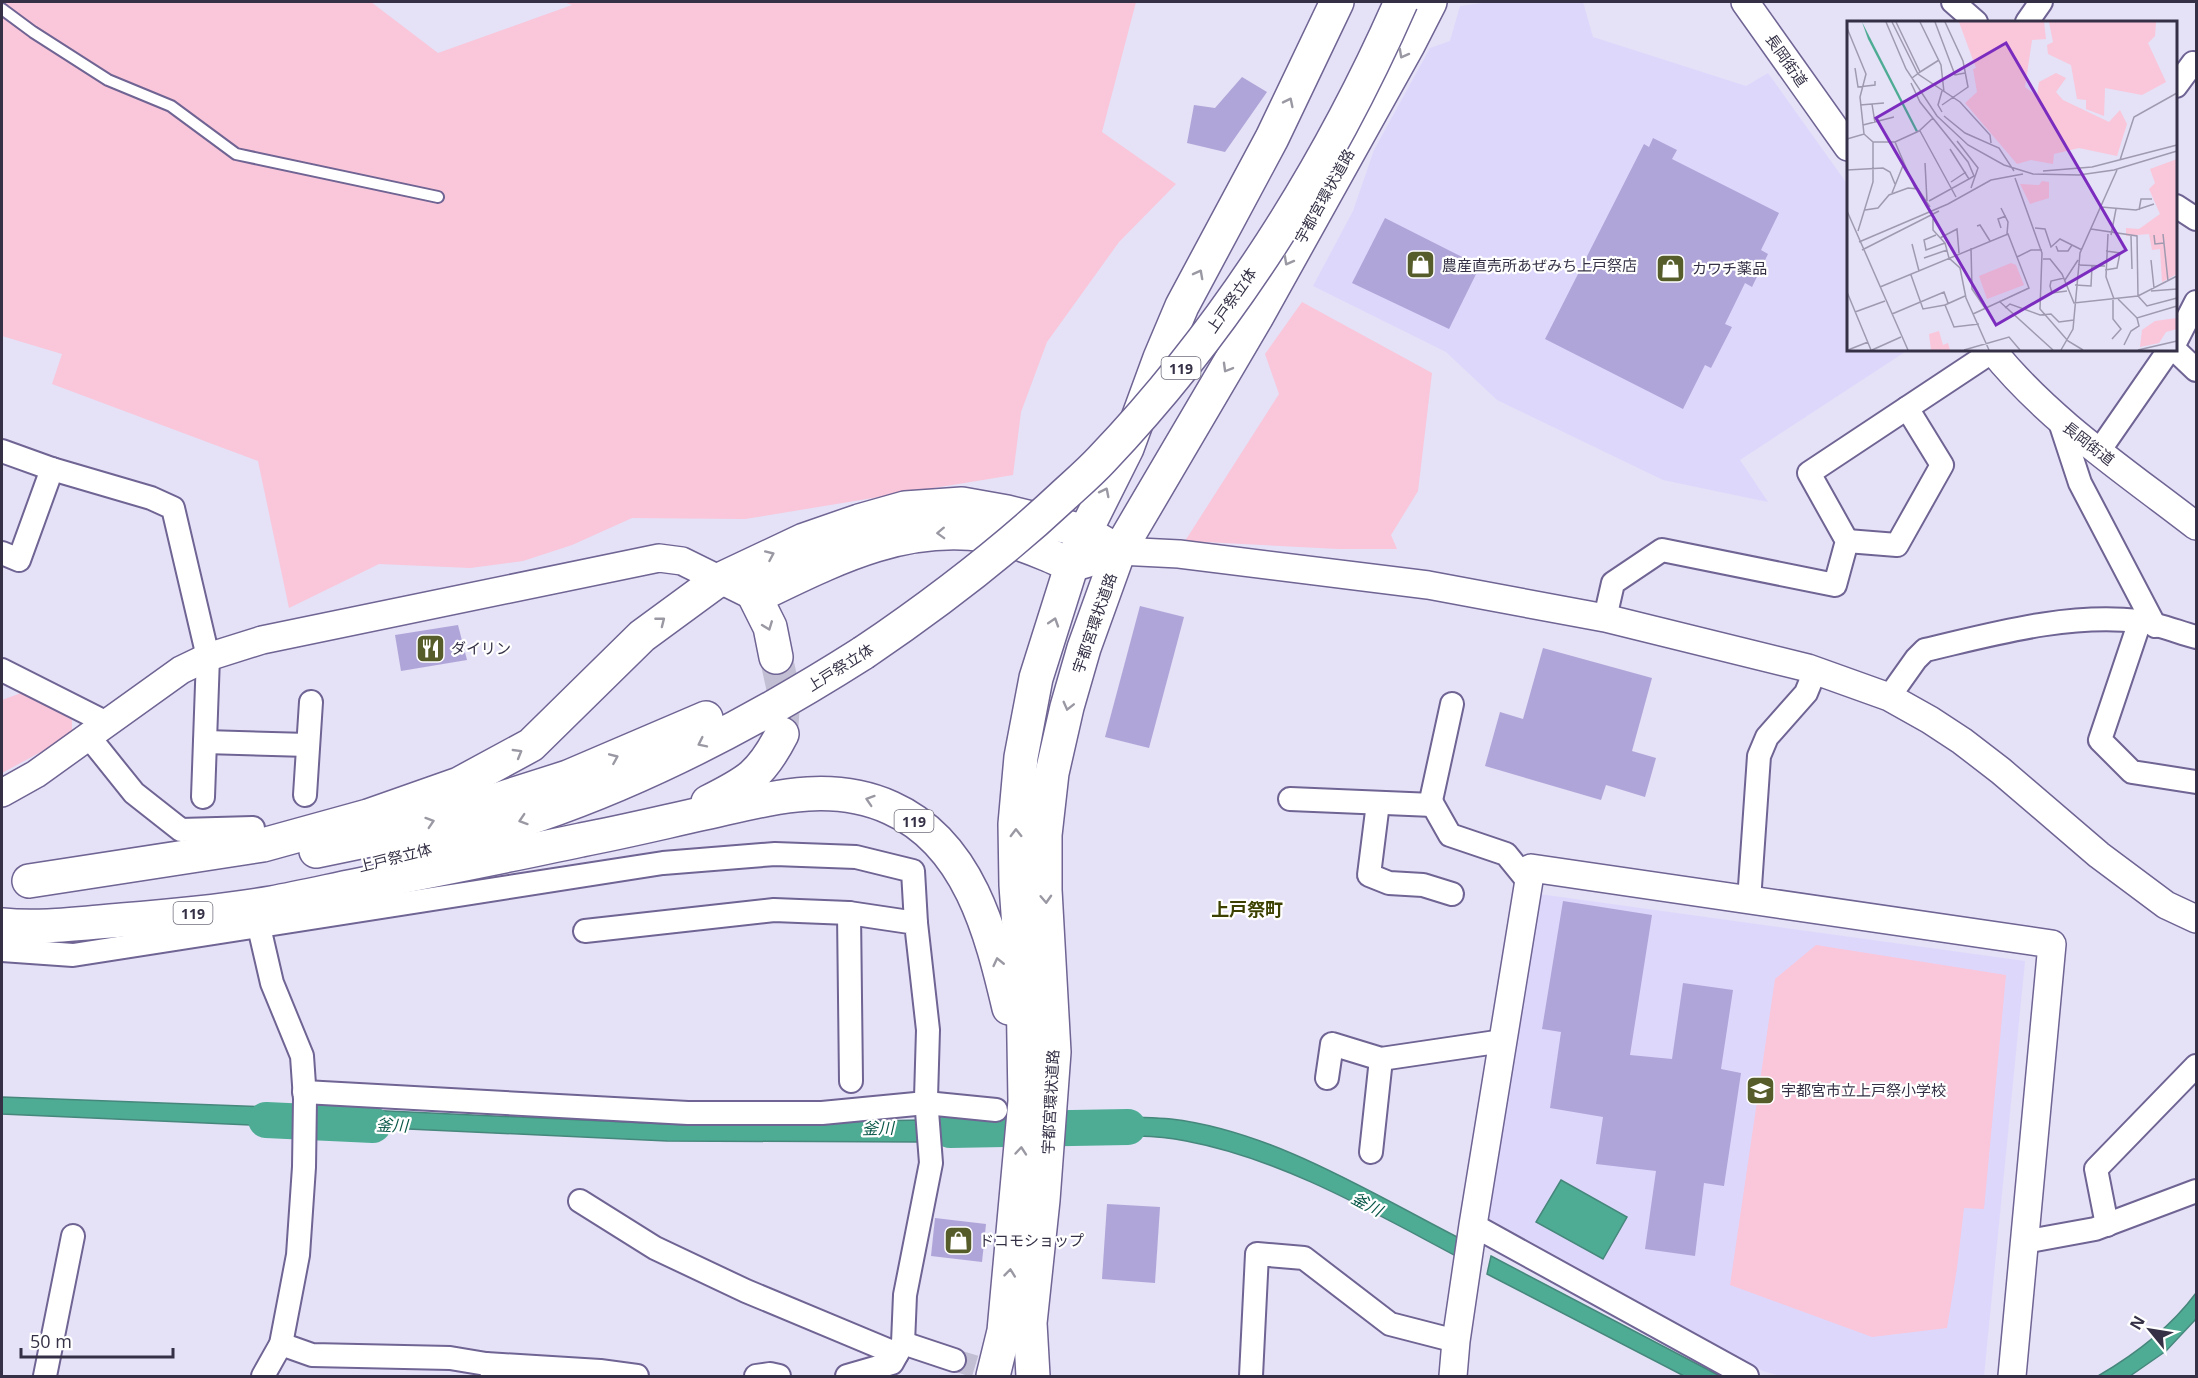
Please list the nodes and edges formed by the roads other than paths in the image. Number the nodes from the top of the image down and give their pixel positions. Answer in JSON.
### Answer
{"nodes":[{"id":1,"x":1337,"y":2,"type":"edge"},
{"id":2,"x":1382,"y":2,"type":"edge"},
{"id":3,"x":1401,"y":2,"type":"edge"},
{"id":4,"x":1430,"y":2,"type":"edge"},
{"id":5,"x":1745,"y":2,"type":"edge"},
{"id":6,"x":1953,"y":2,"type":"edge"},
{"id":7,"x":2041,"y":2,"type":"edge"},
{"id":8,"x":2,"y":9,"type":"edge"},
{"id":9,"x":1975,"y":21,"type":"edge"},
{"id":10,"x":2028,"y":21,"type":"edge"},
{"id":11,"x":2196,"y":66,"type":"edge"},
{"id":12,"x":2177,"y":83,"type":"edge"},
{"id":13,"x":1847,"y":146,"type":"edge"},
{"id":14,"x":438,"y":197,"type":"dead end"},
{"id":15,"x":2177,"y":207,"type":"edge"},
{"id":16,"x":2196,"y":219,"type":"edge"},
{"id":17,"x":2196,"y":302,"type":"edge"},
{"id":18,"x":2177,"y":337,"type":"edge"},
{"id":19,"x":1991,"y":351,"type":"edge"},
{"id":20,"x":1993,"y":351,"type":"edge"},
{"id":21,"x":2168,"y":351,"type":"edge"},
{"id":22,"x":2176,"y":351,"type":"edge"},
{"id":23,"x":2196,"y":370,"type":"edge"},
{"id":24,"x":1906,"y":408,"type":"junction"},
{"id":25,"x":2059,"y":419,"type":"junction"},
{"id":26,"x":2,"y":451,"type":"edge"},
{"id":27,"x":2099,"y":452,"type":"junction"},
{"id":28,"x":52,"y":469,"type":"junction"},
{"id":29,"x":2196,"y":526,"type":"edge"},
{"id":30,"x":1084,"y":532,"type":"junction"},
{"id":31,"x":1847,"y":541,"type":"junction"},
{"id":32,"x":1119,"y":551,"type":"junction"},
{"id":33,"x":2,"y":553,"type":"edge"},
{"id":34,"x":1072,"y":564,"type":"junction"},
{"id":35,"x":717,"y":581,"type":"junction"},
{"id":36,"x":755,"y":597,"type":"junction"},
{"id":37,"x":1605,"y":618,"type":"junction"},
{"id":38,"x":2147,"y":624,"type":"junction"},
{"id":39,"x":2196,"y":637,"type":"edge"},
{"id":40,"x":858,"y":644,"type":"junction"},
{"id":41,"x":208,"y":657,"type":"junction"},
{"id":42,"x":776,"y":657,"type":"tunnel mouth"},
{"id":43,"x":2,"y":670,"type":"edge"},
{"id":44,"x":1815,"y":670,"type":"junction"},
{"id":45,"x":1889,"y":697,"type":"junction"},
{"id":46,"x":311,"y":702,"type":"dead end"},
{"id":47,"x":1452,"y":704,"type":"dead end"},
{"id":48,"x":98,"y":730,"type":"junction"},
{"id":49,"x":782,"y":734,"type":"tunnel mouth"},
{"id":50,"x":205,"y":742,"type":"junction"},
{"id":51,"x":308,"y":745,"type":"junction"},
{"id":52,"x":2196,"y":782,"type":"edge"},
{"id":53,"x":2,"y":794,"type":"edge"},
{"id":54,"x":305,"y":795,"type":"dead end"},
{"id":55,"x":203,"y":797,"type":"dead end"},
{"id":56,"x":1290,"y":799,"type":"dead end"},
{"id":57,"x":1378,"y":803,"type":"junction"},
{"id":58,"x":1430,"y":805,"type":"junction"},
{"id":59,"x":253,"y":828,"type":"dead end"},
{"id":60,"x":615,"y":833,"type":"junction"},
{"id":61,"x":376,"y":850,"type":"junction"},
{"id":62,"x":15,"y":881,"type":"edge"},
{"id":63,"x":1528,"y":881,"type":"junction"},
{"id":64,"x":1452,"y":894,"type":"dead end"},
{"id":65,"x":1749,"y":901,"type":"junction"},
{"id":66,"x":849,"y":913,"type":"junction"},
{"id":67,"x":2,"y":914,"type":"edge"},
{"id":68,"x":2196,"y":919,"type":"edge"},
{"id":69,"x":916,"y":923,"type":"junction"},
{"id":70,"x":2,"y":925,"type":"edge"},
{"id":71,"x":259,"y":927,"type":"junction"},
{"id":72,"x":585,"y":931,"type":"dead end"},
{"id":73,"x":2,"y":950,"type":"edge"},
{"id":74,"x":1503,"y":1041,"type":"junction"},
{"id":75,"x":1381,"y":1059,"type":"junction"},
{"id":76,"x":2196,"y":1066,"type":"edge"},
{"id":77,"x":1327,"y":1078,"type":"dead end"},
{"id":78,"x":851,"y":1081,"type":"dead end"},
{"id":79,"x":305,"y":1095,"type":"junction"},
{"id":80,"x":926,"y":1103,"type":"junction"},
{"id":81,"x":1024,"y":1104,"type":"junction"},
{"id":82,"x":1371,"y":1152,"type":"dead end"},
{"id":83,"x":2196,"y":1191,"type":"edge"},
{"id":84,"x":580,"y":1201,"type":"dead end"},
{"id":85,"x":2107,"y":1225,"type":"junction"},
{"id":86,"x":1473,"y":1226,"type":"junction"},
{"id":87,"x":73,"y":1236,"type":"dead end"},
{"id":88,"x":2024,"y":1242,"type":"junction"},
{"id":89,"x":1017,"y":1327,"type":"junction"},
{"id":90,"x":1456,"y":1341,"type":"junction"},
{"id":91,"x":280,"y":1344,"type":"junction"},
{"id":92,"x":900,"y":1348,"type":"junction"},
{"id":93,"x":954,"y":1360,"type":"tunnel mouth"},
{"id":94,"x":491,"y":1370,"type":"edge"},
{"id":95,"x":45,"y":1377,"type":"edge"},
{"id":96,"x":263,"y":1377,"type":"edge"},
{"id":97,"x":637,"y":1377,"type":"edge"},
{"id":98,"x":756,"y":1377,"type":"edge"},
{"id":99,"x":779,"y":1377,"type":"edge"},
{"id":100,"x":847,"y":1377,"type":"edge"},
{"id":101,"x":993,"y":1377,"type":"edge"},
{"id":102,"x":1033,"y":1377,"type":"edge"},
{"id":103,"x":1251,"y":1377,"type":"edge"},
{"id":104,"x":1453,"y":1377,"type":"edge"},
{"id":105,"x":1747,"y":1377,"type":"edge"},
{"id":106,"x":2013,"y":1377,"type":"edge"}],
"edges":[{"from":30,"to":1,"type":"highway","name":"宇都宮環状道路","number":"119","one_way":true},
{"from":2,"to":40,"type":"highway","name":"上戸祭立体","number":"119"},
{"from":3,"to":40,"type":"highway","name":"上戸祭立体","number":"119","bridge":true},
{"from":4,"to":32,"type":"highway","name":"宇都宮環状道路","number":"119","one_way":true},
{"from":5,"to":13,"type":"street","name":"長岡街道"},
{"from":6,"to":9,"type":"street"},
{"from":7,"to":10,"type":"street"},
{"from":8,"to":14,"type":"lane"},
{"from":11,"to":12,"type":"street"},
{"from":15,"to":16,"type":"street"},
{"from":17,"to":18,"type":"street"},
{"from":19,"to":24,"type":"street"},
{"from":20,"to":25,"type":"street","name":"長岡街道"},
{"from":21,"to":27,"type":"street"},
{"from":22,"to":23,"type":"street"},
{"from":24,"to":31,"type":"street"},
{"from":24,"to":31,"type":"street"},
{"from":25,"to":27,"type":"street","name":"長岡街道"},
{"from":25,"to":38,"type":"street"},
{"from":26,"to":28,"type":"street"},
{"from":27,"to":29,"type":"street","name":"長岡街道"},
{"from":28,"to":33,"type":"street"},
{"from":28,"to":41,"type":"street"},
{"from":30,"to":32,"type":"highway"},
{"from":30,"to":34,"type":"highway","name":"宇都宮環状道路","number":"119"},
{"from":35,"to":30,"type":"highway","number":"119","one_way":true},
{"from":31,"to":37,"type":"street"},
{"from":32,"to":34,"type":"highway"},
{"from":32,"to":37,"type":"street"},
{"from":32,"to":81,"type":"highway","name":"宇都宮環状道路","number":"119","one_way":true},
{"from":34,"to":36,"type":"highway","one_way":true},
{"from":81,"to":34,"type":"highway","name":"宇都宮環状道路","number":"119","one_way":true},
{"from":35,"to":36,"type":"street"},
{"from":35,"to":41,"type":"street"},
{"from":61,"to":35,"type":"highway","number":"119","one_way":true},
{"from":36,"to":42,"type":"highway","one_way":true},
{"from":37,"to":44,"type":"street"},
{"from":38,"to":39,"type":"street"},
{"from":38,"to":45,"type":"street"},
{"from":38,"to":52,"type":"street"},
{"from":40,"to":61,"type":"highway","name":"上戸祭立体","number":"119"},
{"from":41,"to":48,"type":"street"},
{"from":41,"to":50,"type":"street"},
{"from":43,"to":48,"type":"street"},
{"from":44,"to":45,"type":"street"},
{"from":44,"to":65,"type":"street"},
{"from":45,"to":68,"type":"street"},
{"from":46,"to":51,"type":"street"},
{"from":47,"to":58,"type":"street"},
{"from":48,"to":53,"type":"street"},
{"from":48,"to":59,"type":"street"},
{"from":49,"to":60,"type":"highway","number":"119"},
{"from":50,"to":51,"type":"street"},
{"from":50,"to":55,"type":"street"},
{"from":51,"to":54,"type":"street"},
{"from":56,"to":57,"type":"street"},
{"from":57,"to":58,"type":"street"},
{"from":57,"to":64,"type":"street"},
{"from":58,"to":63,"type":"street"},
{"from":60,"to":61,"type":"highway","number":"119"},
{"from":81,"to":60,"type":"highway","number":"119","one_way":true},
{"from":61,"to":62,"type":"highway","number":"119"},
{"from":61,"to":67,"type":"highway","name":"上戸祭立体","number":"119"},
{"from":61,"to":70,"type":"highway","number":"119"},
{"from":63,"to":65,"type":"street"},
{"from":63,"to":74,"type":"street"},
{"from":65,"to":88,"type":"street"},
{"from":66,"to":69,"type":"street"},
{"from":66,"to":72,"type":"street"},
{"from":66,"to":78,"type":"street"},
{"from":69,"to":71,"type":"street"},
{"from":69,"to":80,"type":"street"},
{"from":71,"to":73,"type":"street"},
{"from":71,"to":79,"type":"street"},
{"from":74,"to":75,"type":"street"},
{"from":74,"to":86,"type":"street"},
{"from":75,"to":77,"type":"street"},
{"from":75,"to":82,"type":"street"},
{"from":76,"to":85,"type":"street"},
{"from":79,"to":80,"type":"street"},
{"from":79,"to":91,"type":"street"},
{"from":80,"to":81,"type":"street"},
{"from":80,"to":92,"type":"street"},
{"from":81,"to":89,"type":"highway","name":"宇都宮環状道路","number":"119"},
{"from":83,"to":85,"type":"street"},
{"from":84,"to":92,"type":"street"},
{"from":85,"to":88,"type":"street"},
{"from":86,"to":90,"type":"street"},
{"from":86,"to":105,"type":"street"},
{"from":87,"to":95,"type":"street"},
{"from":88,"to":106,"type":"street"},
{"from":89,"to":101,"type":"highway","number":"119"},
{"from":89,"to":102,"type":"highway","number":"119"},
{"from":90,"to":103,"type":"street"},
{"from":90,"to":104,"type":"street"},
{"from":91,"to":94,"type":"street"},
{"from":91,"to":96,"type":"street"},
{"from":92,"to":93,"type":"street"},
{"from":92,"to":100,"type":"street"},
{"from":94,"to":97,"type":"street"},
{"from":98,"to":99,"type":"street"}]}
